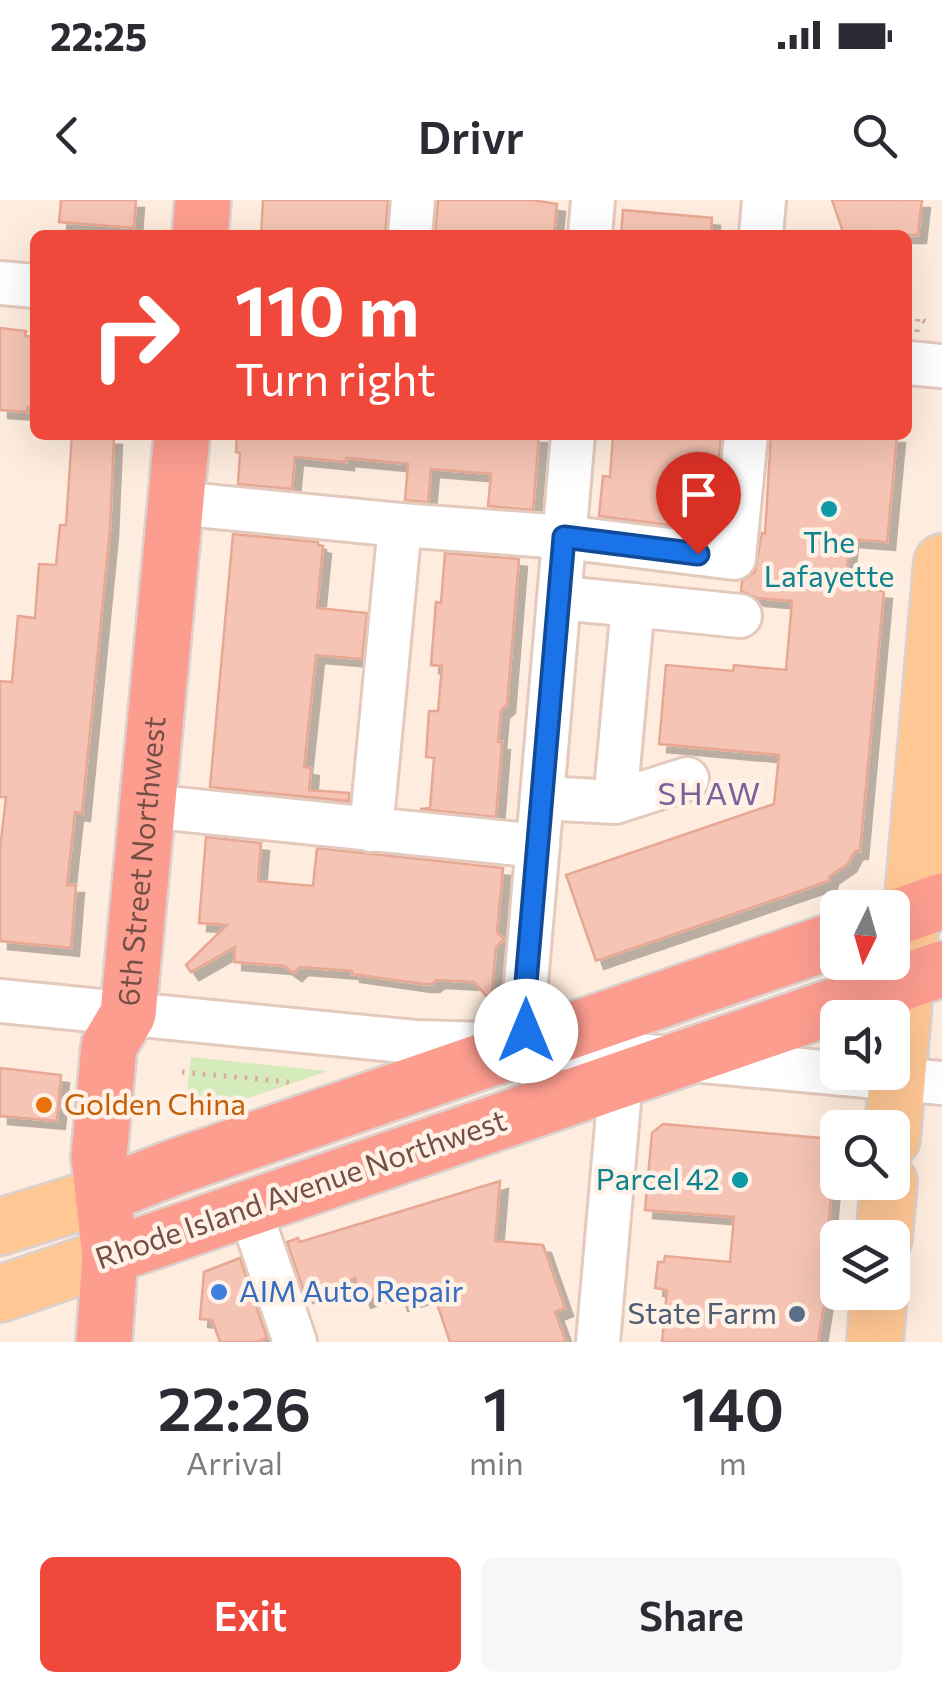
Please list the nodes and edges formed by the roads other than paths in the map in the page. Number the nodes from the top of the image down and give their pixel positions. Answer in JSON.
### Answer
{"nodes":[{"id":1,"x":203,"y":200,"type":"edge"},
{"id":2,"x":413,"y":200,"type":"edge"},
{"id":3,"x":593,"y":200,"type":"edge"},
{"id":4,"x":764,"y":200,"type":"edge"},
{"id":5,"x":200,"y":230,"type":"edge"},
{"id":6,"x":410,"y":230,"type":"edge"},
{"id":7,"x":590,"y":230,"type":"edge"},
{"id":8,"x":761,"y":230,"type":"edge"},
{"id":9,"x":0,"y":282,"type":"edge"},
{"id":10,"x":30,"y":285,"type":"edge"},
{"id":11,"x":182,"y":440,"type":"edge"},
{"id":12,"x":573,"y":440,"type":"edge"},
{"id":13,"x":746,"y":440,"type":"edge"},
{"id":14,"x":176,"y":503,"type":"junction"},
{"id":15,"x":400,"y":525,"type":"junction"},
{"id":16,"x":564,"y":537,"type":"junction"},
{"id":17,"x":942,"y":562,"type":"edge"},
{"id":18,"x":560,"y":598,"type":"junction"},
{"id":19,"x":633,"y":605,"type":"junction"},
{"id":20,"x":740,"y":616,"type":"dead end"},
{"id":21,"x":688,"y":779,"type":"dead end"},
{"id":22,"x":932,"y":797,"type":"edge"},
{"id":23,"x":542,"y":798,"type":"junction"},
{"id":24,"x":616,"y":802,"type":"junction"},
{"id":25,"x":148,"y":806,"type":"junction"},
{"id":26,"x":371,"y":830,"type":"junction"},
{"id":27,"x":538,"y":846,"type":"junction"},
{"id":28,"x":916,"y":911,"type":"edge"},
{"id":29,"x":820,"y":945,"type":"edge"},
{"id":30,"x":924,"y":975,"type":"edge"},
{"id":31,"x":0,"y":1001,"type":"edge"},
{"id":32,"x":128,"y":1014,"type":"junction"},
{"id":33,"x":529,"y":1045,"type":"junction"},
{"id":34,"x":676,"y":1060,"type":"junction"},
{"id":35,"x":621,"y":1079,"type":"junction"},
{"id":36,"x":920,"y":1081,"type":"edge"},
{"id":37,"x":550,"y":1104,"type":"junction"},
{"id":38,"x":906,"y":1110,"type":"edge"},
{"id":39,"x":102,"y":1195,"type":"junction"},
{"id":40,"x":249,"y":1208,"type":"junction"},
{"id":41,"x":0,"y":1227,"type":"edge"},
{"id":42,"x":110,"y":1256,"type":"junction"},
{"id":43,"x":0,"y":1294,"type":"edge"},
{"id":44,"x":878,"y":1310,"type":"edge"},
{"id":45,"x":104,"y":1342,"type":"edge"},
{"id":46,"x":295,"y":1342,"type":"edge"},
{"id":47,"x":598,"y":1342,"type":"edge"},
{"id":48,"x":875,"y":1342,"type":"edge"}],
"edges":[{"from":1,"to":5,"type":"highway"},
{"from":2,"to":6,"type":"street"},
{"from":3,"to":7,"type":"street"},
{"from":4,"to":8,"type":"street"},
{"from":9,"to":10,"type":"street"},
{"from":11,"to":14,"type":"highway","name":"6th Street Northwest"},
{"from":12,"to":16,"type":"street"},
{"from":13,"to":16,"type":"street"},
{"from":14,"to":15,"type":"street"},
{"from":14,"to":25,"type":"highway","name":"6th Street Northwest"},
{"from":15,"to":16,"type":"street"},
{"from":15,"to":26,"type":"street"},
{"from":16,"to":18,"type":"street"},
{"from":17,"to":22,"type":"main road"},
{"from":18,"to":19,"type":"street"},
{"from":18,"to":23,"type":"street"},
{"from":19,"to":20,"type":"street"},
{"from":19,"to":24,"type":"street"},
{"from":21,"to":24,"type":"street"},
{"from":22,"to":28,"type":"main road"},
{"from":23,"to":24,"type":"street"},
{"from":23,"to":27,"type":"street"},
{"from":25,"to":26,"type":"street"},
{"from":25,"to":32,"type":"highway","name":"6th Street Northwest"},
{"from":26,"to":27,"type":"street"},
{"from":27,"to":33,"type":"street"},
{"from":28,"to":30,"type":"main road"},
{"from":29,"to":33,"type":"highway","name":"Rhode Island Avenue Northwest"},
{"from":30,"to":34,"type":"highway","name":"Rhode Island Avenue Northwest"},
{"from":30,"to":36,"type":"main road"},
{"from":31,"to":32,"type":"street"},
{"from":32,"to":33,"type":"street"},
{"from":32,"to":39,"type":"highway","name":"6th Street Northwest"},
{"from":33,"to":34,"type":"street"},
{"from":33,"to":37,"type":"street"},
{"from":33,"to":39,"type":"highway","name":"Rhode Island Avenue Northwest"},
{"from":34,"to":35,"type":"highway","name":"Rhode Island Avenue Northwest"},
{"from":34,"to":36,"type":"street"},
{"from":35,"to":37,"type":"highway","name":"Rhode Island Avenue Northwest"},
{"from":35,"to":47,"type":"street"},
{"from":36,"to":38,"type":"main road"},
{"from":37,"to":40,"type":"highway","name":"Rhode Island Avenue Northwest"},
{"from":39,"to":41,"type":"main road","name":"Rhode Island Avenue Northwest"},
{"from":39,"to":42,"type":"highway","name":"6th Street Northwest"},
{"from":40,"to":42,"type":"highway","name":"Rhode Island Avenue Northwest"},
{"from":40,"to":46,"type":"street"},
{"from":42,"to":43,"type":"main road","name":"Rhode Island Avenue Northwest"},
{"from":42,"to":45,"type":"highway","name":"6th Street Northwest"},
{"from":44,"to":48,"type":"main road"}]}
